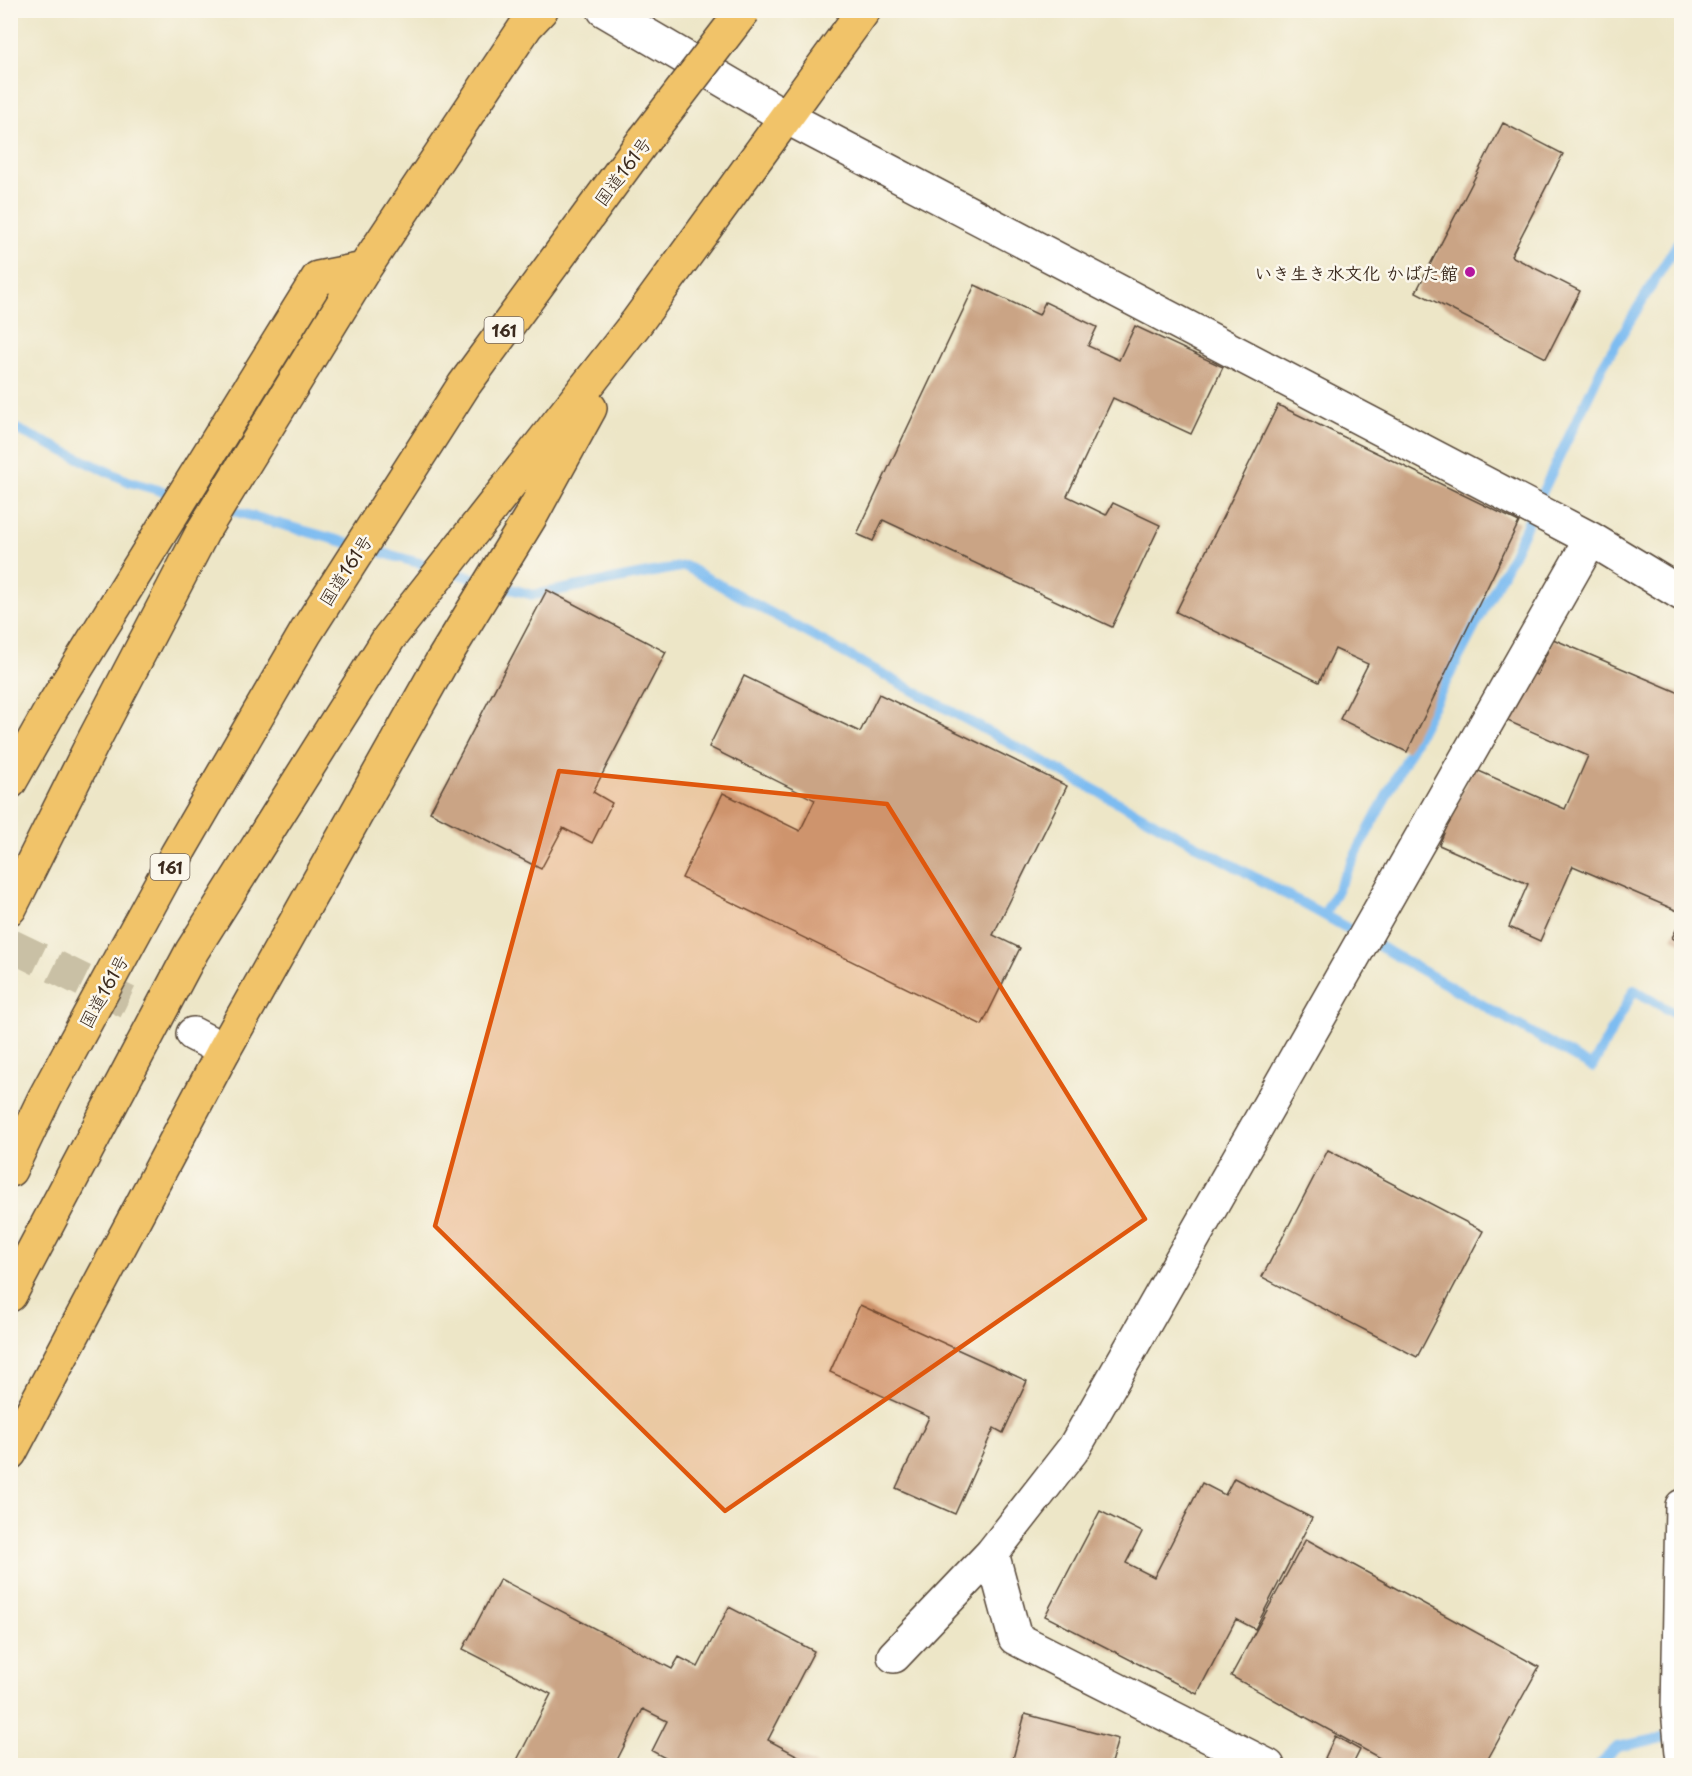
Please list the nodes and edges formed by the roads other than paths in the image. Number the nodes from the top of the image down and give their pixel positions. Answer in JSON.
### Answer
{"nodes":[{"id":1,"x":541,"y":10,"type":"edge"},
{"id":2,"x":604,"y":10,"type":"edge"},
{"id":3,"x":744,"y":10,"type":"edge"},
{"id":4,"x":864,"y":10,"type":"edge"},
{"id":5,"x":786,"y":117,"type":"junction"},
{"id":6,"x":364,"y":269,"type":"junction"},
{"id":7,"x":637,"y":322,"type":"junction"},
{"id":8,"x":1591,"y":539,"type":"junction"},
{"id":9,"x":1682,"y":594,"type":"edge"},
{"id":10,"x":10,"y":782,"type":"edge"},
{"id":11,"x":10,"y":908,"type":"edge"},
{"id":12,"x":193,"y":1034,"type":"tunnel mouth"},
{"id":13,"x":224,"y":1050,"type":"junction"},
{"id":14,"x":10,"y":1170,"type":"edge"},
{"id":15,"x":10,"y":1295,"type":"edge"},
{"id":16,"x":10,"y":1453,"type":"edge"},
{"id":17,"x":1682,"y":1506,"type":"edge"},
{"id":18,"x":992,"y":1553,"type":"junction"},
{"id":19,"x":894,"y":1656,"type":"dead end"},
{"id":20,"x":1682,"y":1753,"type":"edge"},
{"id":21,"x":1268,"y":1766,"type":"edge"}],
"edges":[{"from":1,"to":6,"type":"highway"},
{"from":2,"to":5,"type":"street"},
{"from":3,"to":14,"type":"highway","name":"国道161号","number":"161","bridge":true},
{"from":4,"to":5,"type":"highway"},
{"from":5,"to":7,"type":"highway"},
{"from":5,"to":8,"type":"street"},
{"from":6,"to":10,"type":"highway"},
{"from":6,"to":11,"type":"highway"},
{"from":7,"to":13,"type":"highway"},
{"from":7,"to":15,"type":"highway"},
{"from":8,"to":9,"type":"street"},
{"from":8,"to":18,"type":"street"},
{"from":12,"to":13,"type":"street"},
{"from":13,"to":16,"type":"highway"},
{"from":17,"to":20,"type":"street"},
{"from":18,"to":19,"type":"street"},
{"from":18,"to":21,"type":"street"}]}
